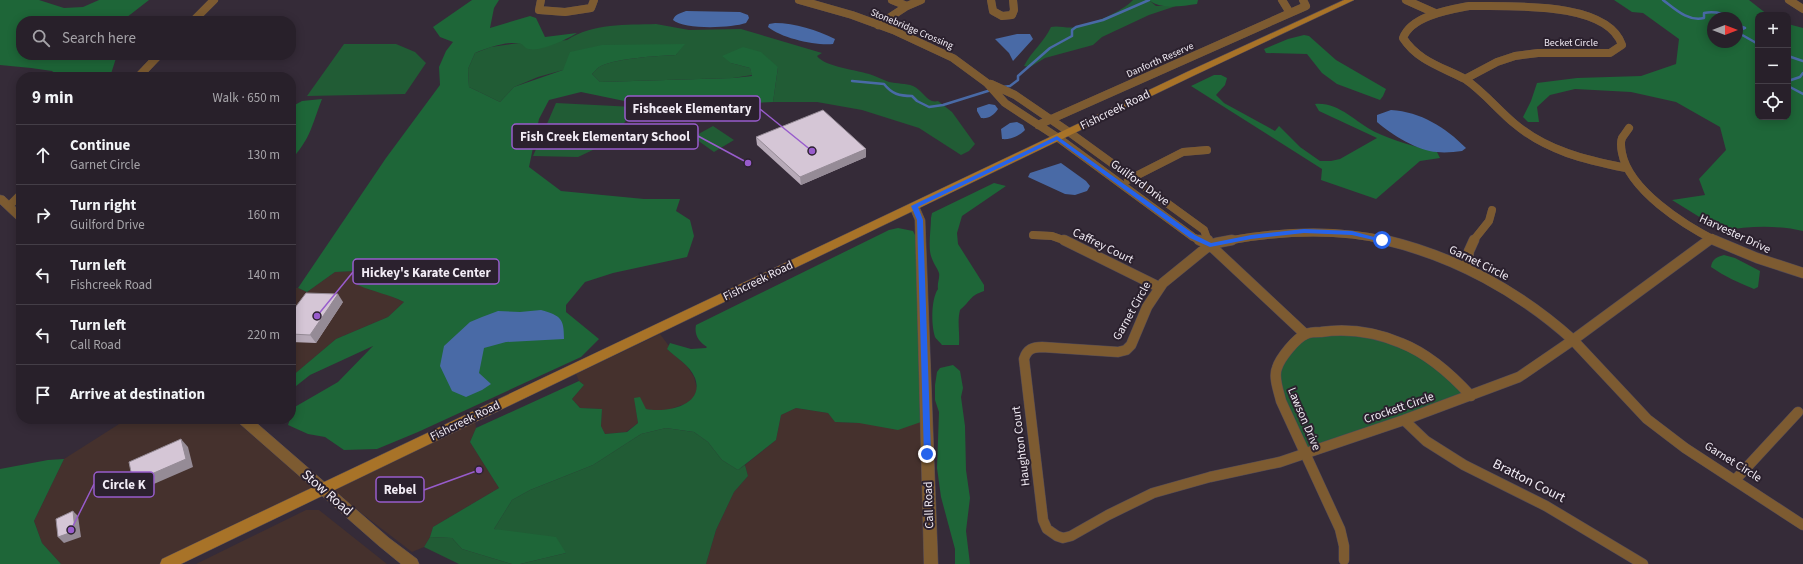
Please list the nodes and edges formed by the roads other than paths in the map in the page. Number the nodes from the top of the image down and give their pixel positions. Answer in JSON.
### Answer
{"nodes":[{"id":1,"x":214,"y":0,"type":"edge"},
{"id":2,"x":541,"y":0,"type":"edge"},
{"id":3,"x":594,"y":0,"type":"edge"},
{"id":4,"x":799,"y":0,"type":"edge"},
{"id":5,"x":892,"y":0,"type":"edge"},
{"id":6,"x":921,"y":0,"type":"edge"},
{"id":7,"x":991,"y":0,"type":"edge"},
{"id":8,"x":1013,"y":0,"type":"edge"},
{"id":9,"x":1282,"y":0,"type":"edge"},
{"id":10,"x":1303,"y":0,"type":"edge"},
{"id":11,"x":1350,"y":0,"type":"edge"},
{"id":12,"x":1406,"y":0,"type":"edge"},
{"id":13,"x":1789,"y":0,"type":"edge"},
{"id":14,"x":815,"y":2,"type":"edge"},
{"id":15,"x":907,"y":6,"type":"junction"},
{"id":16,"x":1803,"y":9,"type":"edge"},
{"id":17,"x":1290,"y":13,"type":"junction"},
{"id":18,"x":1435,"y":14,"type":"junction"},
{"id":19,"x":198,"y":16,"type":"edge"},
{"id":20,"x":878,"y":25,"type":"junction"},
{"id":21,"x":154,"y":60,"type":"edge"},
{"id":22,"x":143,"y":72,"type":"edge"},
{"id":23,"x":1465,"y":79,"type":"junction"},
{"id":24,"x":992,"y":87,"type":"junction"},
{"id":25,"x":1052,"y":120,"type":"junction"},
{"id":26,"x":1038,"y":124,"type":"junction"},
{"id":27,"x":1629,"y":128,"type":"dead end"},
{"id":28,"x":1069,"y":132,"type":"junction"},
{"id":29,"x":1057,"y":138,"type":"junction"},
{"id":30,"x":1207,"y":150,"type":"dead end"},
{"id":31,"x":1626,"y":168,"type":"junction"},
{"id":32,"x":1132,"y":178,"type":"junction"},
{"id":33,"x":1120,"y":184,"type":"junction"},
{"id":34,"x":0,"y":198,"type":"edge"},
{"id":35,"x":16,"y":199,"type":"edge"},
{"id":36,"x":9,"y":206,"type":"junction"},
{"id":37,"x":914,"y":206,"type":"junction"},
{"id":38,"x":1492,"y":210,"type":"dead end"},
{"id":39,"x":16,"y":213,"type":"edge"},
{"id":40,"x":1033,"y":235,"type":"dead end"},
{"id":41,"x":1712,"y":238,"type":"junction"},
{"id":42,"x":1210,"y":245,"type":"junction"},
{"id":43,"x":1466,"y":268,"type":"junction"},
{"id":44,"x":1803,"y":273,"type":"edge"},
{"id":45,"x":1159,"y":287,"type":"junction"},
{"id":46,"x":1304,"y":334,"type":"junction"},
{"id":47,"x":1573,"y":340,"type":"junction"},
{"id":48,"x":1035,"y":346,"type":"joint"},
{"id":49,"x":1471,"y":396,"type":"junction"},
{"id":50,"x":1798,"y":412,"type":"dead end"},
{"id":51,"x":1404,"y":420,"type":"junction"},
{"id":52,"x":249,"y":424,"type":"edge"},
{"id":53,"x":1304,"y":453,"type":"junction"},
{"id":54,"x":1736,"y":479,"type":"junction"},
{"id":55,"x":324,"y":490,"type":"junction"},
{"id":56,"x":1803,"y":525,"type":"edge"},
{"id":57,"x":1063,"y":538,"type":"joint"},
{"id":58,"x":1344,"y":560,"type":"dead end"},
{"id":59,"x":167,"y":564,"type":"edge"},
{"id":60,"x":412,"y":564,"type":"edge"},
{"id":61,"x":931,"y":564,"type":"edge"},
{"id":62,"x":1643,"y":564,"type":"edge"}],
"edges":[{"from":1,"to":19,"type":"street"},
{"from":2,"to":3,"type":"street"},
{"from":4,"to":14,"type":"street","name":"Stonebridge Crossing"},
{"from":5,"to":15,"type":"street"},
{"from":6,"to":15,"type":"street"},
{"from":7,"to":8,"type":"street"},
{"from":9,"to":17,"type":"street"},
{"from":10,"to":17,"type":"street","name":"Danforth Reserve"},
{"from":11,"to":28,"type":"main road","name":"Fishcreek Road"},
{"from":12,"to":18,"type":"street"},
{"from":13,"to":16,"type":"street"},
{"from":14,"to":20,"type":"street","name":"Stonebridge Crossing"},
{"from":15,"to":20,"type":"street"},
{"from":17,"to":25,"type":"street","name":"Danforth Reserve"},
{"from":18,"to":23,"type":"street"},
{"from":18,"to":23,"type":"street","name":"Becket Circle"},
{"from":20,"to":24,"type":"street","name":"Stonebridge Crossing"},
{"from":21,"to":22,"type":"street"},
{"from":23,"to":31,"type":"street"},
{"from":24,"to":25,"type":"street","name":"Stonebridge Crossing"},
{"from":24,"to":26,"type":"street","name":"Stonebridge Crossing"},
{"from":25,"to":26,"type":"street","name":"Danforth Reserve"},
{"from":25,"to":28,"type":"street","name":"Stonebridge Crossing"},
{"from":26,"to":29,"type":"street","name":"Stonebridge Crossing"},
{"from":27,"to":31,"type":"street","name":"Harvester Drive"},
{"from":28,"to":29,"type":"main road","name":"Fishcreek Road"},
{"from":28,"to":32,"type":"street","name":"Guilford Drive"},
{"from":29,"to":33,"type":"street","name":"Guilford Drive"},
{"from":29,"to":37,"type":"main road","name":"Fishcreek Road"},
{"from":30,"to":32,"type":"street"},
{"from":31,"to":41,"type":"street","name":"Harvester Drive"},
{"from":32,"to":33,"type":"street"},
{"from":32,"to":42,"type":"street","name":"Guilford Drive"},
{"from":33,"to":42,"type":"street","name":"Guilford Drive"},
{"from":34,"to":36,"type":"street"},
{"from":35,"to":36,"type":"street"},
{"from":36,"to":39,"type":"street"},
{"from":37,"to":55,"type":"main road","name":"Fishcreek Road"},
{"from":37,"to":61,"type":"street","name":"Call Road"},
{"from":38,"to":43,"type":"street"},
{"from":40,"to":45,"type":"street","name":"Caffrey Court"},
{"from":41,"to":44,"type":"street","name":"Harvester Drive"},
{"from":41,"to":47,"type":"street","name":"Crockett Circle"},
{"from":42,"to":43,"type":"street","name":"Garnet Circle"},
{"from":42,"to":45,"type":"street","name":"Garnet Circle"},
{"from":42,"to":46,"type":"street","name":"Guilford Drive"},
{"from":43,"to":47,"type":"street","name":"Garnet Circle"},
{"from":45,"to":48,"type":"street","name":"Garnet Circle"},
{"from":46,"to":49,"type":"street"},
{"from":46,"to":53,"type":"street","name":"Lawson Drive"},
{"from":47,"to":49,"type":"street","name":"Crockett Circle"},
{"from":47,"to":54,"type":"street","name":"Garnet Circle"},
{"from":48,"to":57,"type":"street","name":"Haughton Court"},
{"from":49,"to":51,"type":"street","name":"Crockett Circle"},
{"from":50,"to":54,"type":"street"},
{"from":51,"to":53,"type":"street","name":"Crockett Circle"},
{"from":51,"to":62,"type":"street","name":"Bratton Court"},
{"from":52,"to":55,"type":"street","name":"Stow Road"},
{"from":53,"to":57,"type":"street","name":"Crockett Circle"},
{"from":53,"to":58,"type":"street","name":"Lawson Drive"},
{"from":54,"to":56,"type":"street","name":"Garnet Circle"},
{"from":55,"to":59,"type":"main road","name":"Fishcreek Road"},
{"from":55,"to":60,"type":"street","name":"Stow Road"}]}
